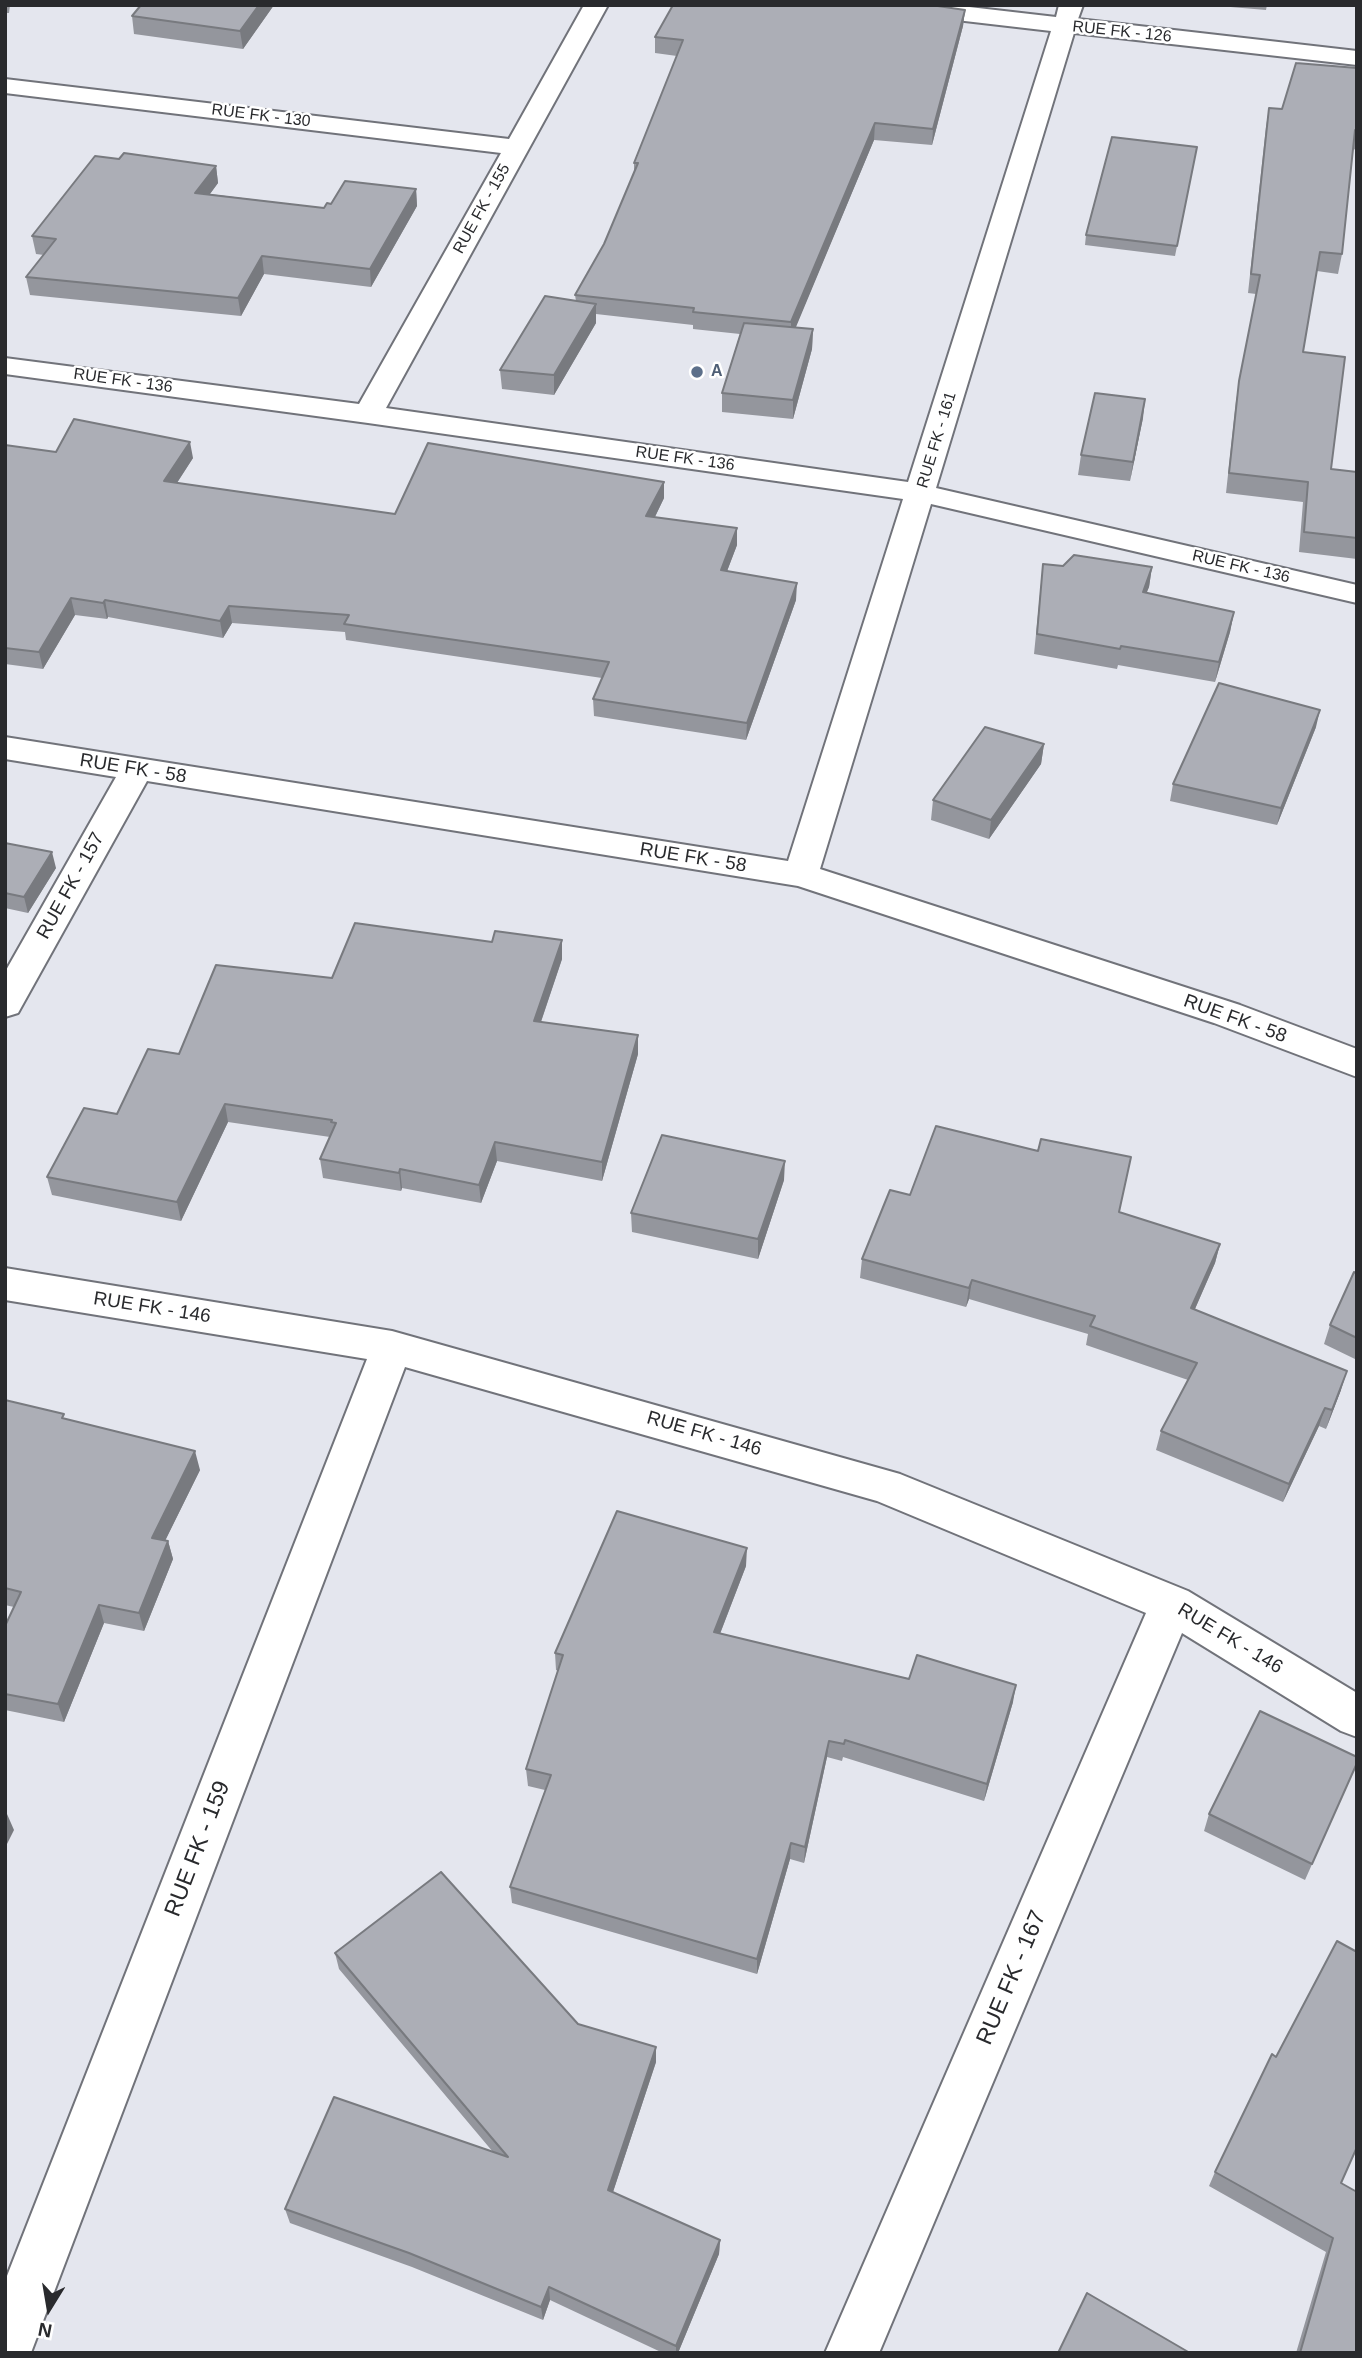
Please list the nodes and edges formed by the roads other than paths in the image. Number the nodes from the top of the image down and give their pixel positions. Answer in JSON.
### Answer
{"nodes":[{"id":1,"x":596,"y":5,"type":"edge"},
{"id":2,"x":887,"y":5,"type":"edge"},
{"id":3,"x":1068,"y":15,"type":"edge"},
{"id":4,"x":1357,"y":58,"type":"edge"},
{"id":5,"x":5,"y":86,"type":"edge"},
{"id":6,"x":516,"y":146,"type":"junction"},
{"id":7,"x":5,"y":366,"type":"edge"},
{"id":8,"x":368,"y":414,"type":"junction"},
{"id":9,"x":920,"y":493,"type":"junction"},
{"id":10,"x":1357,"y":594,"type":"edge"},
{"id":11,"x":5,"y":748,"type":"edge"},
{"id":12,"x":137,"y":769,"type":"junction"},
{"id":13,"x":801,"y":875,"type":"junction"},
{"id":14,"x":5,"y":1003,"type":"edge"},
{"id":15,"x":1357,"y":1064,"type":"edge"},
{"id":16,"x":5,"y":1284,"type":"edge"},
{"id":17,"x":392,"y":1347,"type":"junction"},
{"id":18,"x":1172,"y":1604,"type":"junction"},
{"id":19,"x":1357,"y":1717,"type":"edge"},
{"id":20,"x":6,"y":2349,"type":"edge"},
{"id":21,"x":19,"y":2353,"type":"edge"},
{"id":22,"x":852,"y":2353,"type":"edge"}],
"edges":[{"from":1,"to":6,"type":"street","name":"RUE FK - 155"},
{"from":2,"to":3,"type":"street","name":"RUE FK - 126"},
{"from":3,"to":4,"type":"street","name":"RUE FK - 126"},
{"from":3,"to":9,"type":"street","name":"RUE FK - 161"},
{"from":5,"to":6,"type":"street","name":"RUE FK - 130"},
{"from":6,"to":8,"type":"street","name":"RUE FK - 155"},
{"from":7,"to":8,"type":"street","name":"RUE FK - 136"},
{"from":8,"to":9,"type":"street","name":"RUE FK - 136"},
{"from":9,"to":10,"type":"street","name":"RUE FK - 136"},
{"from":9,"to":13,"type":"street","name":"RUE FK - 161"},
{"from":11,"to":12,"type":"street","name":"RUE FK - 58"},
{"from":12,"to":13,"type":"street","name":"RUE FK - 58"},
{"from":12,"to":14,"type":"street","name":"RUE FK - 157"},
{"from":13,"to":15,"type":"street","name":"RUE FK - 58"},
{"from":16,"to":17,"type":"street","name":"RUE FK - 146"},
{"from":17,"to":18,"type":"street","name":"RUE FK - 146"},
{"from":17,"to":20,"type":"street","name":"RUE FK - 159"},
{"from":18,"to":19,"type":"street","name":"RUE FK - 146"},
{"from":18,"to":22,"type":"street","name":"RUE FK - 167"},
{"from":20,"to":21,"type":"street"}]}
